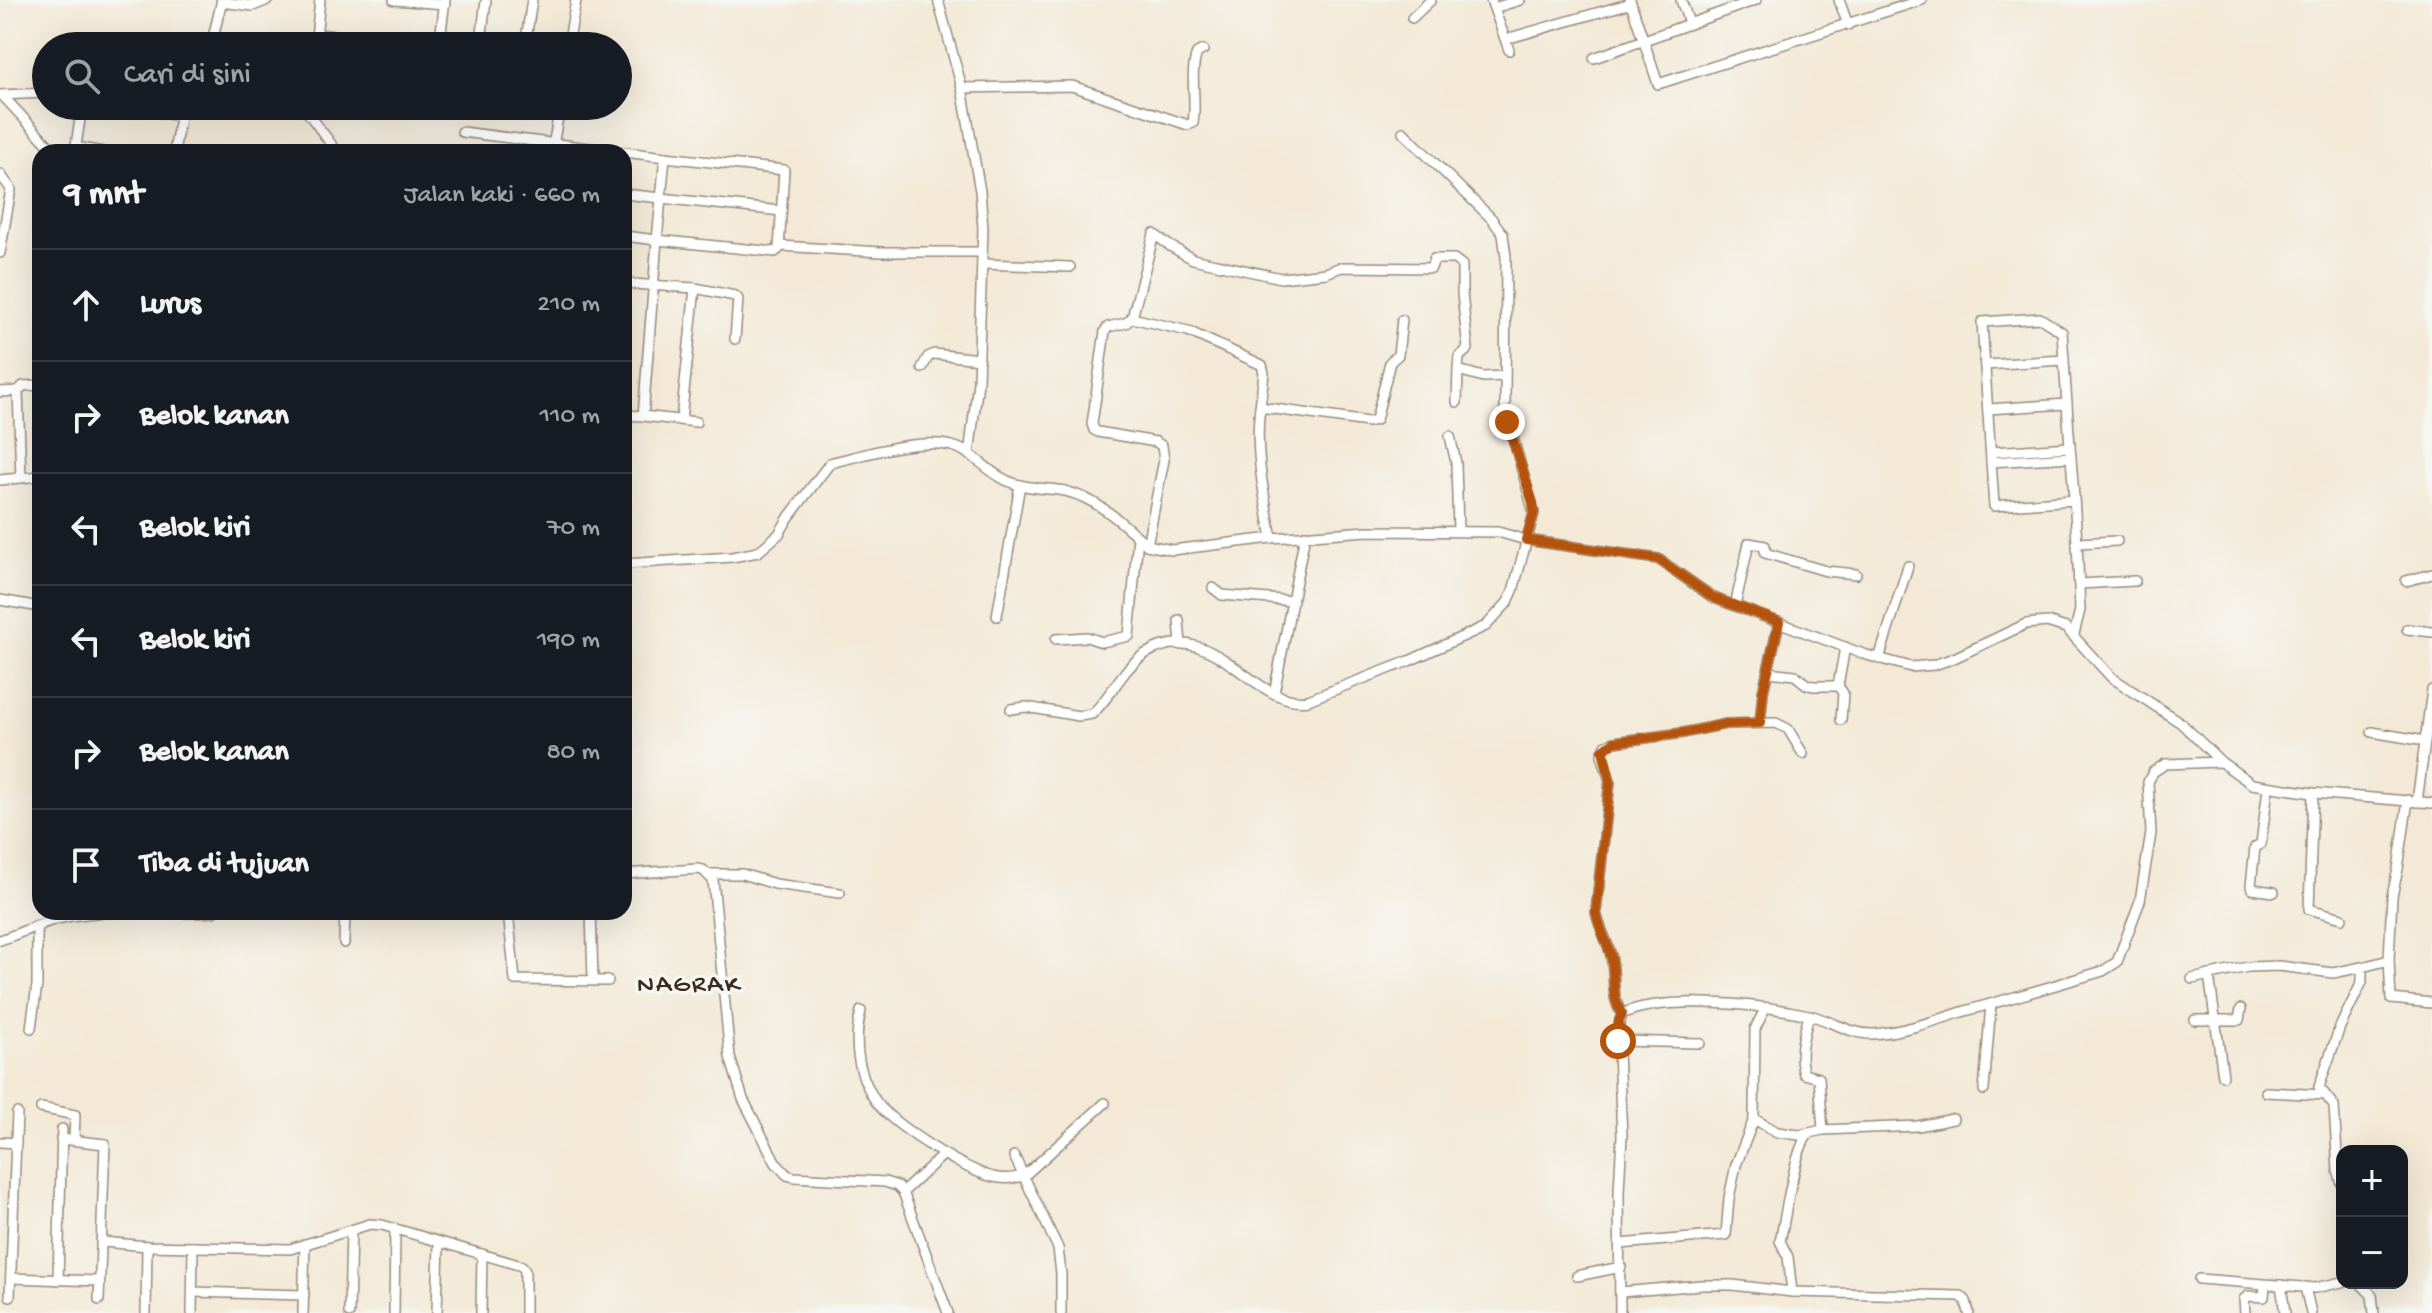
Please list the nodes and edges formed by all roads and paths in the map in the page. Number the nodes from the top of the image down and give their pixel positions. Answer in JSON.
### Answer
{"nodes":[{"id":1,"x":268,"y":0,"type":"edge"},
{"id":2,"x":320,"y":0,"type":"edge"},
{"id":3,"x":394,"y":0,"type":"edge"},
{"id":4,"x":486,"y":0,"type":"edge"},
{"id":5,"x":532,"y":0,"type":"edge"},
{"id":6,"x":576,"y":0,"type":"edge"},
{"id":7,"x":938,"y":0,"type":"edge"},
{"id":8,"x":1431,"y":0,"type":"edge"},
{"id":9,"x":1520,"y":0,"type":"edge"},
{"id":10,"x":1681,"y":0,"type":"edge"},
{"id":11,"x":1756,"y":0,"type":"edge"},
{"id":12,"x":1839,"y":0,"type":"edge"},
{"id":13,"x":1922,"y":0,"type":"edge"},
{"id":14,"x":222,"y":1,"type":"edge"},
{"id":15,"x":445,"y":2,"type":"edge"},
{"id":16,"x":1630,"y":2,"type":"edge"},
{"id":17,"x":1492,"y":4,"type":"edge"},
{"id":18,"x":1726,"y":5,"type":"edge"},
{"id":19,"x":1412,"y":18,"type":"dead end"},
{"id":20,"x":1689,"y":23,"type":"junction"},
{"id":21,"x":1848,"y":25,"type":"junction"},
{"id":22,"x":214,"y":32,"type":"edge"},
{"id":23,"x":317,"y":32,"type":"edge"},
{"id":24,"x":441,"y":32,"type":"edge"},
{"id":25,"x":482,"y":32,"type":"edge"},
{"id":26,"x":527,"y":32,"type":"edge"},
{"id":27,"x":570,"y":32,"type":"edge"},
{"id":28,"x":1506,"y":39,"type":"junction"},
{"id":29,"x":1643,"y":39,"type":"junction"},
{"id":30,"x":1203,"y":50,"type":"dead end"},
{"id":31,"x":1509,"y":50,"type":"dead end"},
{"id":32,"x":1594,"y":58,"type":"dead end"},
{"id":33,"x":962,"y":88,"type":"junction"},
{"id":34,"x":32,"y":94,"type":"edge"},
{"id":35,"x":1,"y":95,"type":"edge"},
{"id":36,"x":80,"y":120,"type":"edge"},
{"id":37,"x":179,"y":120,"type":"edge"},
{"id":38,"x":313,"y":120,"type":"edge"},
{"id":39,"x":557,"y":120,"type":"edge"},
{"id":40,"x":462,"y":132,"type":"dead end"},
{"id":41,"x":1403,"y":132,"type":"dead end"},
{"id":42,"x":47,"y":144,"type":"edge"},
{"id":43,"x":76,"y":144,"type":"edge"},
{"id":44,"x":175,"y":144,"type":"edge"},
{"id":45,"x":330,"y":144,"type":"edge"},
{"id":46,"x":530,"y":144,"type":"edge"},
{"id":47,"x":553,"y":144,"type":"edge"},
{"id":48,"x":632,"y":153,"type":"edge"},
{"id":49,"x":665,"y":157,"type":"junction"},
{"id":50,"x":0,"y":174,"type":"edge"},
{"id":51,"x":632,"y":195,"type":"edge"},
{"id":52,"x":659,"y":198,"type":"junction"},
{"id":53,"x":781,"y":211,"type":"junction"},
{"id":54,"x":632,"y":237,"type":"edge"},
{"id":55,"x":657,"y":240,"type":"junction"},
{"id":56,"x":780,"y":246,"type":"junction"},
{"id":57,"x":982,"y":252,"type":"junction"},
{"id":58,"x":0,"y":253,"type":"edge"},
{"id":59,"x":982,"y":264,"type":"junction"},
{"id":60,"x":1070,"y":267,"type":"dead end"},
{"id":61,"x":632,"y":284,"type":"dead end"},
{"id":62,"x":654,"y":285,"type":"junction"},
{"id":63,"x":695,"y":288,"type":"junction"},
{"id":64,"x":1132,"y":318,"type":"junction"},
{"id":65,"x":1402,"y":320,"type":"dead end"},
{"id":66,"x":735,"y":339,"type":"dead end"},
{"id":67,"x":979,"y":359,"type":"junction"},
{"id":68,"x":2064,"y":360,"type":"junction"},
{"id":69,"x":1985,"y":365,"type":"junction"},
{"id":70,"x":922,"y":368,"type":"dead end"},
{"id":71,"x":1458,"y":370,"type":"junction"},
{"id":72,"x":1504,"y":376,"type":"junction"},
{"id":73,"x":32,"y":385,"type":"edge"},
{"id":74,"x":18,"y":391,"type":"junction"},
{"id":75,"x":0,"y":392,"type":"edge"},
{"id":76,"x":1457,"y":402,"type":"dead end"},
{"id":77,"x":2067,"y":404,"type":"junction"},
{"id":78,"x":1260,"y":407,"type":"junction"},
{"id":79,"x":1988,"y":409,"type":"junction"},
{"id":80,"x":632,"y":415,"type":"edge"},
{"id":81,"x":643,"y":416,"type":"junction"},
{"id":82,"x":681,"y":420,"type":"junction"},
{"id":83,"x":696,"y":422,"type":"dead end"},
{"id":84,"x":1450,"y":436,"type":"dead end"},
{"id":85,"x":2070,"y":452,"type":"junction"},
{"id":86,"x":969,"y":455,"type":"junction"},
{"id":87,"x":1991,"y":457,"type":"junction"},
{"id":88,"x":32,"y":477,"type":"edge"},
{"id":89,"x":21,"y":478,"type":"junction"},
{"id":90,"x":0,"y":480,"type":"edge"},
{"id":91,"x":1020,"y":485,"type":"junction"},
{"id":92,"x":2074,"y":500,"type":"junction"},
{"id":93,"x":1458,"y":530,"type":"junction"},
{"id":94,"x":1305,"y":535,"type":"junction"},
{"id":95,"x":1138,"y":537,"type":"junction"},
{"id":96,"x":1272,"y":538,"type":"junction"},
{"id":97,"x":1526,"y":540,"type":"junction"},
{"id":98,"x":2117,"y":541,"type":"dead end"},
{"id":99,"x":2077,"y":543,"type":"junction"},
{"id":100,"x":1147,"y":545,"type":"junction"},
{"id":101,"x":632,"y":563,"type":"edge"},
{"id":102,"x":1908,"y":566,"type":"dead end"},
{"id":103,"x":1856,"y":574,"type":"dead end"},
{"id":104,"x":2432,"y":574,"type":"edge"},
{"id":105,"x":2135,"y":581,"type":"dead end"},
{"id":106,"x":2406,"y":581,"type":"dead end"},
{"id":107,"x":2079,"y":584,"type":"junction"},
{"id":108,"x":1213,"y":588,"type":"dead end"},
{"id":109,"x":0,"y":600,"type":"edge"},
{"id":110,"x":1293,"y":601,"type":"junction"},
{"id":111,"x":32,"y":606,"type":"edge"},
{"id":112,"x":1735,"y":606,"type":"junction"},
{"id":113,"x":997,"y":616,"type":"dead end"},
{"id":114,"x":1179,"y":620,"type":"dead end"},
{"id":115,"x":1779,"y":622,"type":"junction"},
{"id":116,"x":2407,"y":629,"type":"dead end"},
{"id":117,"x":2432,"y":632,"type":"edge"},
{"id":118,"x":2074,"y":634,"type":"junction"},
{"id":119,"x":1056,"y":639,"type":"dead end"},
{"id":120,"x":1181,"y":645,"type":"junction"},
{"id":121,"x":1845,"y":647,"type":"junction"},
{"id":122,"x":1879,"y":659,"type":"junction"},
{"id":123,"x":1768,"y":672,"type":"junction"},
{"id":124,"x":1838,"y":686,"type":"junction"},
{"id":125,"x":2432,"y":690,"type":"edge"},
{"id":126,"x":1274,"y":693,"type":"junction"},
{"id":127,"x":1011,"y":709,"type":"dead end"},
{"id":128,"x":1841,"y":720,"type":"dead end"},
{"id":129,"x":1760,"y":723,"type":"junction"},
{"id":130,"x":2372,"y":732,"type":"dead end"},
{"id":131,"x":2425,"y":741,"type":"junction"},
{"id":132,"x":1803,"y":754,"type":"dead end"},
{"id":133,"x":2221,"y":762,"type":"junction"},
{"id":134,"x":2268,"y":788,"type":"junction"},
{"id":135,"x":2313,"y":793,"type":"junction"},
{"id":136,"x":2413,"y":801,"type":"junction"},
{"id":137,"x":2432,"y":803,"type":"edge"},
{"id":138,"x":632,"y":873,"type":"edge"},
{"id":139,"x":709,"y":874,"type":"junction"},
{"id":140,"x":2274,"y":892,"type":"dead end"},
{"id":141,"x":840,"y":893,"type":"dead end"},
{"id":142,"x":2342,"y":918,"type":"dead end"},
{"id":143,"x":55,"y":920,"type":"edge"},
{"id":144,"x":345,"y":920,"type":"edge"},
{"id":145,"x":509,"y":920,"type":"edge"},
{"id":146,"x":591,"y":920,"type":"edge"},
{"id":147,"x":37,"y":926,"type":"junction"},
{"id":148,"x":0,"y":940,"type":"edge"},
{"id":149,"x":344,"y":943,"type":"dead end"},
{"id":150,"x":2389,"y":960,"type":"junction"},
{"id":151,"x":2362,"y":967,"type":"junction"},
{"id":152,"x":2209,"y":975,"type":"junction"},
{"id":153,"x":2192,"y":979,"type":"dead end"},
{"id":154,"x":593,"y":980,"type":"junction"},
{"id":155,"x":608,"y":981,"type":"dead end"},
{"id":156,"x":2432,"y":1003,"type":"edge"},
{"id":157,"x":1991,"y":1004,"type":"junction"},
{"id":158,"x":1765,"y":1009,"type":"junction"},
{"id":159,"x":2241,"y":1009,"type":"dead end"},
{"id":160,"x":861,"y":1011,"type":"dead end"},
{"id":161,"x":1622,"y":1014,"type":"junction"},
{"id":162,"x":1809,"y":1015,"type":"junction"},
{"id":163,"x":2216,"y":1019,"type":"junction"},
{"id":164,"x":2195,"y":1020,"type":"dead end"},
{"id":165,"x":31,"y":1028,"type":"dead end"},
{"id":166,"x":1618,"y":1041,"type":"junction"},
{"id":167,"x":1700,"y":1043,"type":"dead end"},
{"id":168,"x":2223,"y":1076,"type":"dead end"},
{"id":169,"x":1984,"y":1090,"type":"dead end"},
{"id":170,"x":2266,"y":1092,"type":"dead end"},
{"id":171,"x":2325,"y":1095,"type":"junction"},
{"id":172,"x":1105,"y":1103,"type":"dead end"},
{"id":173,"x":41,"y":1108,"type":"dead end"},
{"id":174,"x":17,"y":1113,"type":"dead end"},
{"id":175,"x":1754,"y":1119,"type":"junction"},
{"id":176,"x":1953,"y":1119,"type":"dead end"},
{"id":177,"x":1823,"y":1130,"type":"junction"},
{"id":178,"x":1809,"y":1134,"type":"junction"},
{"id":179,"x":74,"y":1140,"type":"junction"},
{"id":180,"x":0,"y":1142,"type":"edge"},
{"id":181,"x":16,"y":1143,"type":"junction"},
{"id":182,"x":2336,"y":1145,"type":"edge"},
{"id":183,"x":944,"y":1154,"type":"junction"},
{"id":184,"x":1014,"y":1156,"type":"dead end"},
{"id":185,"x":1024,"y":1176,"type":"junction"},
{"id":186,"x":903,"y":1192,"type":"junction"},
{"id":187,"x":351,"y":1230,"type":"junction"},
{"id":188,"x":395,"y":1230,"type":"junction"},
{"id":189,"x":103,"y":1242,"type":"junction"},
{"id":190,"x":439,"y":1242,"type":"junction"},
{"id":191,"x":305,"y":1244,"type":"junction"},
{"id":192,"x":1620,"y":1244,"type":"junction"},
{"id":193,"x":147,"y":1246,"type":"junction"},
{"id":194,"x":193,"y":1247,"type":"junction"},
{"id":195,"x":482,"y":1254,"type":"junction"},
{"id":196,"x":1621,"y":1267,"type":"junction"},
{"id":197,"x":1577,"y":1276,"type":"dead end"},
{"id":198,"x":11,"y":1278,"type":"junction"},
{"id":199,"x":2199,"y":1279,"type":"dead end"},
{"id":200,"x":58,"y":1280,"type":"junction"},
{"id":201,"x":99,"y":1281,"type":"junction"},
{"id":202,"x":2336,"y":1284,"type":"edge"},
{"id":203,"x":2265,"y":1285,"type":"junction"},
{"id":204,"x":2281,"y":1285,"type":"junction"},
{"id":205,"x":2305,"y":1287,"type":"junction"},
{"id":206,"x":2366,"y":1289,"type":"edge"},
{"id":207,"x":193,"y":1292,"type":"junction"},
{"id":208,"x":1621,"y":1292,"type":"junction"},
{"id":209,"x":1792,"y":1292,"type":"junction"},
{"id":210,"x":304,"y":1295,"type":"junction"},
{"id":211,"x":10,"y":1296,"type":"dead end"},
{"id":212,"x":99,"y":1300,"type":"dead end"},
{"id":213,"x":146,"y":1313,"type":"edge"},
{"id":214,"x":192,"y":1313,"type":"edge"},
{"id":215,"x":303,"y":1313,"type":"edge"},
{"id":216,"x":349,"y":1313,"type":"edge"},
{"id":217,"x":394,"y":1313,"type":"edge"},
{"id":218,"x":437,"y":1313,"type":"edge"},
{"id":219,"x":481,"y":1313,"type":"edge"},
{"id":220,"x":525,"y":1313,"type":"edge"},
{"id":221,"x":948,"y":1313,"type":"edge"},
{"id":222,"x":1061,"y":1313,"type":"edge"},
{"id":223,"x":1620,"y":1313,"type":"edge"},
{"id":224,"x":1969,"y":1313,"type":"edge"},
{"id":225,"x":2245,"y":1313,"type":"edge"},
{"id":226,"x":2285,"y":1313,"type":"edge"},
{"id":227,"x":2311,"y":1313,"type":"edge"},
{"id":228,"x":2374,"y":1313,"type":"edge"}],
"edges":[{"from":1,"to":14,"type":"street"},
{"from":2,"to":23,"type":"street"},
{"from":3,"to":15,"type":"street"},
{"from":4,"to":25,"type":"street"},
{"from":5,"to":26,"type":"street"},
{"from":6,"to":27,"type":"street"},
{"from":7,"to":33,"type":"street"},
{"from":8,"to":19,"type":"street"},
{"from":9,"to":17,"type":"street"},
{"from":10,"to":20,"type":"street"},
{"from":11,"to":18,"type":"street"},
{"from":12,"to":21,"type":"street"},
{"from":13,"to":21,"type":"street"},
{"from":14,"to":22,"type":"street"},
{"from":15,"to":24,"type":"street"},
{"from":16,"to":28,"type":"street"},
{"from":16,"to":29,"type":"street"},
{"from":17,"to":28,"type":"street"},
{"from":18,"to":20,"type":"street"},
{"from":20,"to":29,"type":"street"},
{"from":21,"to":29,"type":"street"},
{"from":28,"to":31,"type":"street"},
{"from":29,"to":32,"type":"street"},
{"from":30,"to":33,"type":"street"},
{"from":33,"to":57,"type":"street"},
{"from":34,"to":35,"type":"street"},
{"from":35,"to":42,"type":"street"},
{"from":36,"to":43,"type":"street"},
{"from":37,"to":44,"type":"street"},
{"from":38,"to":45,"type":"street"},
{"from":39,"to":47,"type":"street"},
{"from":40,"to":46,"type":"street"},
{"from":41,"to":72,"type":"street"},
{"from":48,"to":49,"type":"street"},
{"from":49,"to":52,"type":"street"},
{"from":49,"to":53,"type":"street"},
{"from":50,"to":58,"type":"street"},
{"from":51,"to":52,"type":"street"},
{"from":52,"to":53,"type":"street"},
{"from":52,"to":55,"type":"street"},
{"from":53,"to":56,"type":"street"},
{"from":54,"to":55,"type":"street"},
{"from":55,"to":56,"type":"street"},
{"from":55,"to":62,"type":"street"},
{"from":56,"to":57,"type":"street"},
{"from":57,"to":59,"type":"street"},
{"from":59,"to":60,"type":"street"},
{"from":59,"to":67,"type":"street"},
{"from":61,"to":62,"type":"street"},
{"from":62,"to":63,"type":"street"},
{"from":62,"to":81,"type":"street"},
{"from":63,"to":66,"type":"street"},
{"from":63,"to":82,"type":"street"},
{"from":64,"to":71,"type":"street"},
{"from":64,"to":78,"type":"street"},
{"from":64,"to":100,"type":"street"},
{"from":65,"to":78,"type":"street"},
{"from":67,"to":70,"type":"street"},
{"from":67,"to":86,"type":"street"},
{"from":68,"to":69,"type":"street"},
{"from":68,"to":69,"type":"street"},
{"from":68,"to":77,"type":"street"},
{"from":69,"to":79,"type":"street"},
{"from":71,"to":72,"type":"street"},
{"from":71,"to":76,"type":"street"},
{"from":72,"to":97,"type":"street"},
{"from":73,"to":74,"type":"street"},
{"from":74,"to":75,"type":"street"},
{"from":74,"to":89,"type":"street"},
{"from":77,"to":79,"type":"street"},
{"from":77,"to":85,"type":"street"},
{"from":78,"to":96,"type":"street"},
{"from":79,"to":87,"type":"street"},
{"from":80,"to":81,"type":"street"},
{"from":81,"to":82,"type":"street"},
{"from":82,"to":83,"type":"street"},
{"from":84,"to":93,"type":"street"},
{"from":85,"to":87,"type":"street"},
{"from":85,"to":92,"type":"street"},
{"from":86,"to":91,"type":"street"},
{"from":86,"to":101,"type":"street"},
{"from":87,"to":92,"type":"street"},
{"from":88,"to":89,"type":"street"},
{"from":89,"to":90,"type":"street"},
{"from":91,"to":95,"type":"street"},
{"from":91,"to":113,"type":"street"},
{"from":92,"to":99,"type":"street"},
{"from":93,"to":94,"type":"street"},
{"from":93,"to":97,"type":"street"},
{"from":94,"to":96,"type":"street"},
{"from":94,"to":110,"type":"street"},
{"from":95,"to":100,"type":"street"},
{"from":95,"to":119,"type":"street"},
{"from":96,"to":100,"type":"street"},
{"from":97,"to":112,"type":"street"},
{"from":97,"to":126,"type":"street"},
{"from":98,"to":99,"type":"street"},
{"from":99,"to":107,"type":"street"},
{"from":102,"to":122,"type":"street"},
{"from":103,"to":112,"type":"street"},
{"from":104,"to":106,"type":"street"},
{"from":105,"to":107,"type":"street"},
{"from":107,"to":118,"type":"street"},
{"from":108,"to":110,"type":"street"},
{"from":109,"to":111,"type":"street"},
{"from":110,"to":126,"type":"street"},
{"from":112,"to":115,"type":"street"},
{"from":114,"to":120,"type":"street"},
{"from":115,"to":121,"type":"street"},
{"from":115,"to":123,"type":"street"},
{"from":116,"to":117,"type":"street"},
{"from":118,"to":122,"type":"street"},
{"from":118,"to":133,"type":"street"},
{"from":120,"to":126,"type":"street"},
{"from":120,"to":127,"type":"street"},
{"from":121,"to":122,"type":"street"},
{"from":121,"to":124,"type":"street"},
{"from":123,"to":124,"type":"street"},
{"from":123,"to":129,"type":"street"},
{"from":124,"to":128,"type":"street"},
{"from":125,"to":131,"type":"street"},
{"from":129,"to":132,"type":"street"},
{"from":129,"to":161,"type":"street"},
{"from":130,"to":131,"type":"street"},
{"from":131,"to":136,"type":"street"},
{"from":133,"to":134,"type":"street"},
{"from":133,"to":157,"type":"street"},
{"from":134,"to":135,"type":"street"},
{"from":134,"to":140,"type":"street"},
{"from":135,"to":136,"type":"street"},
{"from":135,"to":142,"type":"street"},
{"from":136,"to":137,"type":"street"},
{"from":136,"to":150,"type":"street"},
{"from":138,"to":139,"type":"street"},
{"from":139,"to":141,"type":"street"},
{"from":139,"to":186,"type":"street"},
{"from":143,"to":147,"type":"street"},
{"from":144,"to":149,"type":"street"},
{"from":145,"to":154,"type":"street"},
{"from":146,"to":154,"type":"street"},
{"from":147,"to":148,"type":"street"},
{"from":147,"to":165,"type":"street"},
{"from":150,"to":151,"type":"street"},
{"from":150,"to":156,"type":"street"},
{"from":151,"to":152,"type":"street"},
{"from":151,"to":171,"type":"street"},
{"from":152,"to":153,"type":"street"},
{"from":152,"to":163,"type":"street"},
{"from":154,"to":155,"type":"street"},
{"from":157,"to":162,"type":"street"},
{"from":157,"to":169,"type":"street"},
{"from":158,"to":161,"type":"street"},
{"from":158,"to":162,"type":"street"},
{"from":158,"to":175,"type":"street"},
{"from":159,"to":163,"type":"street"},
{"from":160,"to":183,"type":"street"},
{"from":161,"to":166,"type":"street"},
{"from":162,"to":177,"type":"street"},
{"from":163,"to":164,"type":"street"},
{"from":163,"to":168,"type":"street"},
{"from":166,"to":167,"type":"street"},
{"from":166,"to":192,"type":"street"},
{"from":170,"to":171,"type":"street"},
{"from":171,"to":182,"type":"street"},
{"from":172,"to":185,"type":"street"},
{"from":173,"to":179,"type":"street"},
{"from":174,"to":181,"type":"street"},
{"from":175,"to":178,"type":"street"},
{"from":175,"to":192,"type":"street"},
{"from":176,"to":177,"type":"street"},
{"from":177,"to":178,"type":"street"},
{"from":178,"to":209,"type":"street"},
{"from":179,"to":189,"type":"street"},
{"from":179,"to":200,"type":"street"},
{"from":180,"to":181,"type":"street"},
{"from":181,"to":198,"type":"street"},
{"from":183,"to":185,"type":"street"},
{"from":183,"to":186,"type":"street"},
{"from":184,"to":185,"type":"street"},
{"from":185,"to":222,"type":"street"},
{"from":186,"to":221,"type":"street"},
{"from":187,"to":188,"type":"street"},
{"from":187,"to":191,"type":"street"},
{"from":187,"to":216,"type":"street"},
{"from":188,"to":190,"type":"street"},
{"from":188,"to":217,"type":"street"},
{"from":189,"to":193,"type":"street"},
{"from":189,"to":201,"type":"street"},
{"from":190,"to":195,"type":"street"},
{"from":190,"to":218,"type":"street"},
{"from":191,"to":194,"type":"street"},
{"from":191,"to":210,"type":"street"},
{"from":192,"to":196,"type":"street"},
{"from":193,"to":194,"type":"street"},
{"from":193,"to":213,"type":"street"},
{"from":194,"to":207,"type":"street"},
{"from":195,"to":219,"type":"street"},
{"from":195,"to":220,"type":"street"},
{"from":196,"to":197,"type":"street"},
{"from":196,"to":208,"type":"street"},
{"from":198,"to":200,"type":"street"},
{"from":198,"to":211,"type":"street"},
{"from":199,"to":203,"type":"street"},
{"from":200,"to":201,"type":"street"},
{"from":201,"to":212,"type":"street"},
{"from":202,"to":205,"type":"street"},
{"from":203,"to":204,"type":"street"},
{"from":203,"to":225,"type":"street"},
{"from":204,"to":205,"type":"street"},
{"from":204,"to":226,"type":"street"},
{"from":205,"to":227,"type":"street"},
{"from":206,"to":228,"type":"street"},
{"from":207,"to":210,"type":"street"},
{"from":207,"to":214,"type":"street"},
{"from":208,"to":209,"type":"street"},
{"from":208,"to":223,"type":"street"},
{"from":209,"to":224,"type":"street"},
{"from":210,"to":215,"type":"street"}]}
